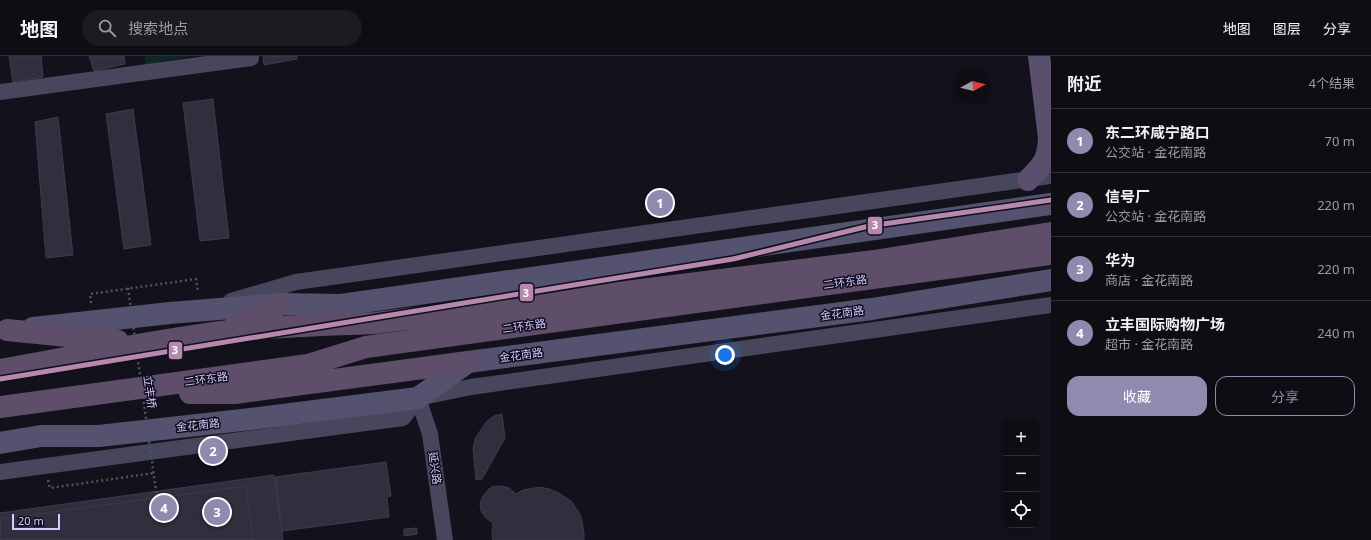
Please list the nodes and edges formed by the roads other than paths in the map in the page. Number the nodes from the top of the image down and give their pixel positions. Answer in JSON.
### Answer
{"nodes":[{"id":1,"x":251,"y":56,"type":"edge"},
{"id":2,"x":1039,"y":56,"type":"edge"},
{"id":3,"x":0,"y":92,"type":"edge"},
{"id":4,"x":1051,"y":176,"type":"edge"},
{"id":5,"x":1028,"y":180,"type":"junction"},
{"id":6,"x":1051,"y":204,"type":"edge"},
{"id":7,"x":1051,"y":233,"type":"edge"},
{"id":8,"x":1051,"y":254,"type":"edge"},
{"id":9,"x":1051,"y":280,"type":"edge"},
{"id":10,"x":281,"y":304,"type":"junction"},
{"id":11,"x":1051,"y":305,"type":"edge"},
{"id":12,"x":200,"y":310,"type":"junction"},
{"id":13,"x":4,"y":331,"type":"edge"},
{"id":14,"x":222,"y":332,"type":"junction"},
{"id":15,"x":148,"y":344,"type":"junction"},
{"id":16,"x":468,"y":362,"type":"junction"},
{"id":17,"x":0,"y":370,"type":"edge"},
{"id":18,"x":92,"y":394,"type":"junction"},
{"id":19,"x":418,"y":398,"type":"junction"},
{"id":20,"x":0,"y":407,"type":"edge"},
{"id":21,"x":0,"y":443,"type":"edge"},
{"id":22,"x":0,"y":472,"type":"edge"},
{"id":23,"x":445,"y":540,"type":"edge"}],
"edges":[{"from":1,"to":3,"type":"street"},
{"from":2,"to":5,"type":"main road"},
{"from":4,"to":5,"type":"street"},
{"from":5,"to":12,"type":"street"},
{"from":6,"to":10,"type":"main road"},
{"from":7,"to":14,"type":"highway","name":"二环东路"},
{"from":8,"to":18,"type":"highway","name":"二环东路"},
{"from":9,"to":16,"type":"main road","name":"金花南路"},
{"from":10,"to":12,"type":"main road"},
{"from":10,"to":14,"type":"highway"},
{"from":11,"to":19,"type":"street"},
{"from":12,"to":13,"type":"main road"},
{"from":13,"to":15,"type":"highway"},
{"from":14,"to":15,"type":"highway","name":"二环东路"},
{"from":15,"to":17,"type":"highway","name":"二环东路"},
{"from":16,"to":18,"type":"highway"},
{"from":16,"to":19,"type":"main road","name":"金花南路"},
{"from":18,"to":20,"type":"highway","name":"二环东路"},
{"from":19,"to":21,"type":"main road","name":"金花南路"},
{"from":19,"to":22,"type":"street"},
{"from":19,"to":23,"type":"street","name":"延兴路"}]}
